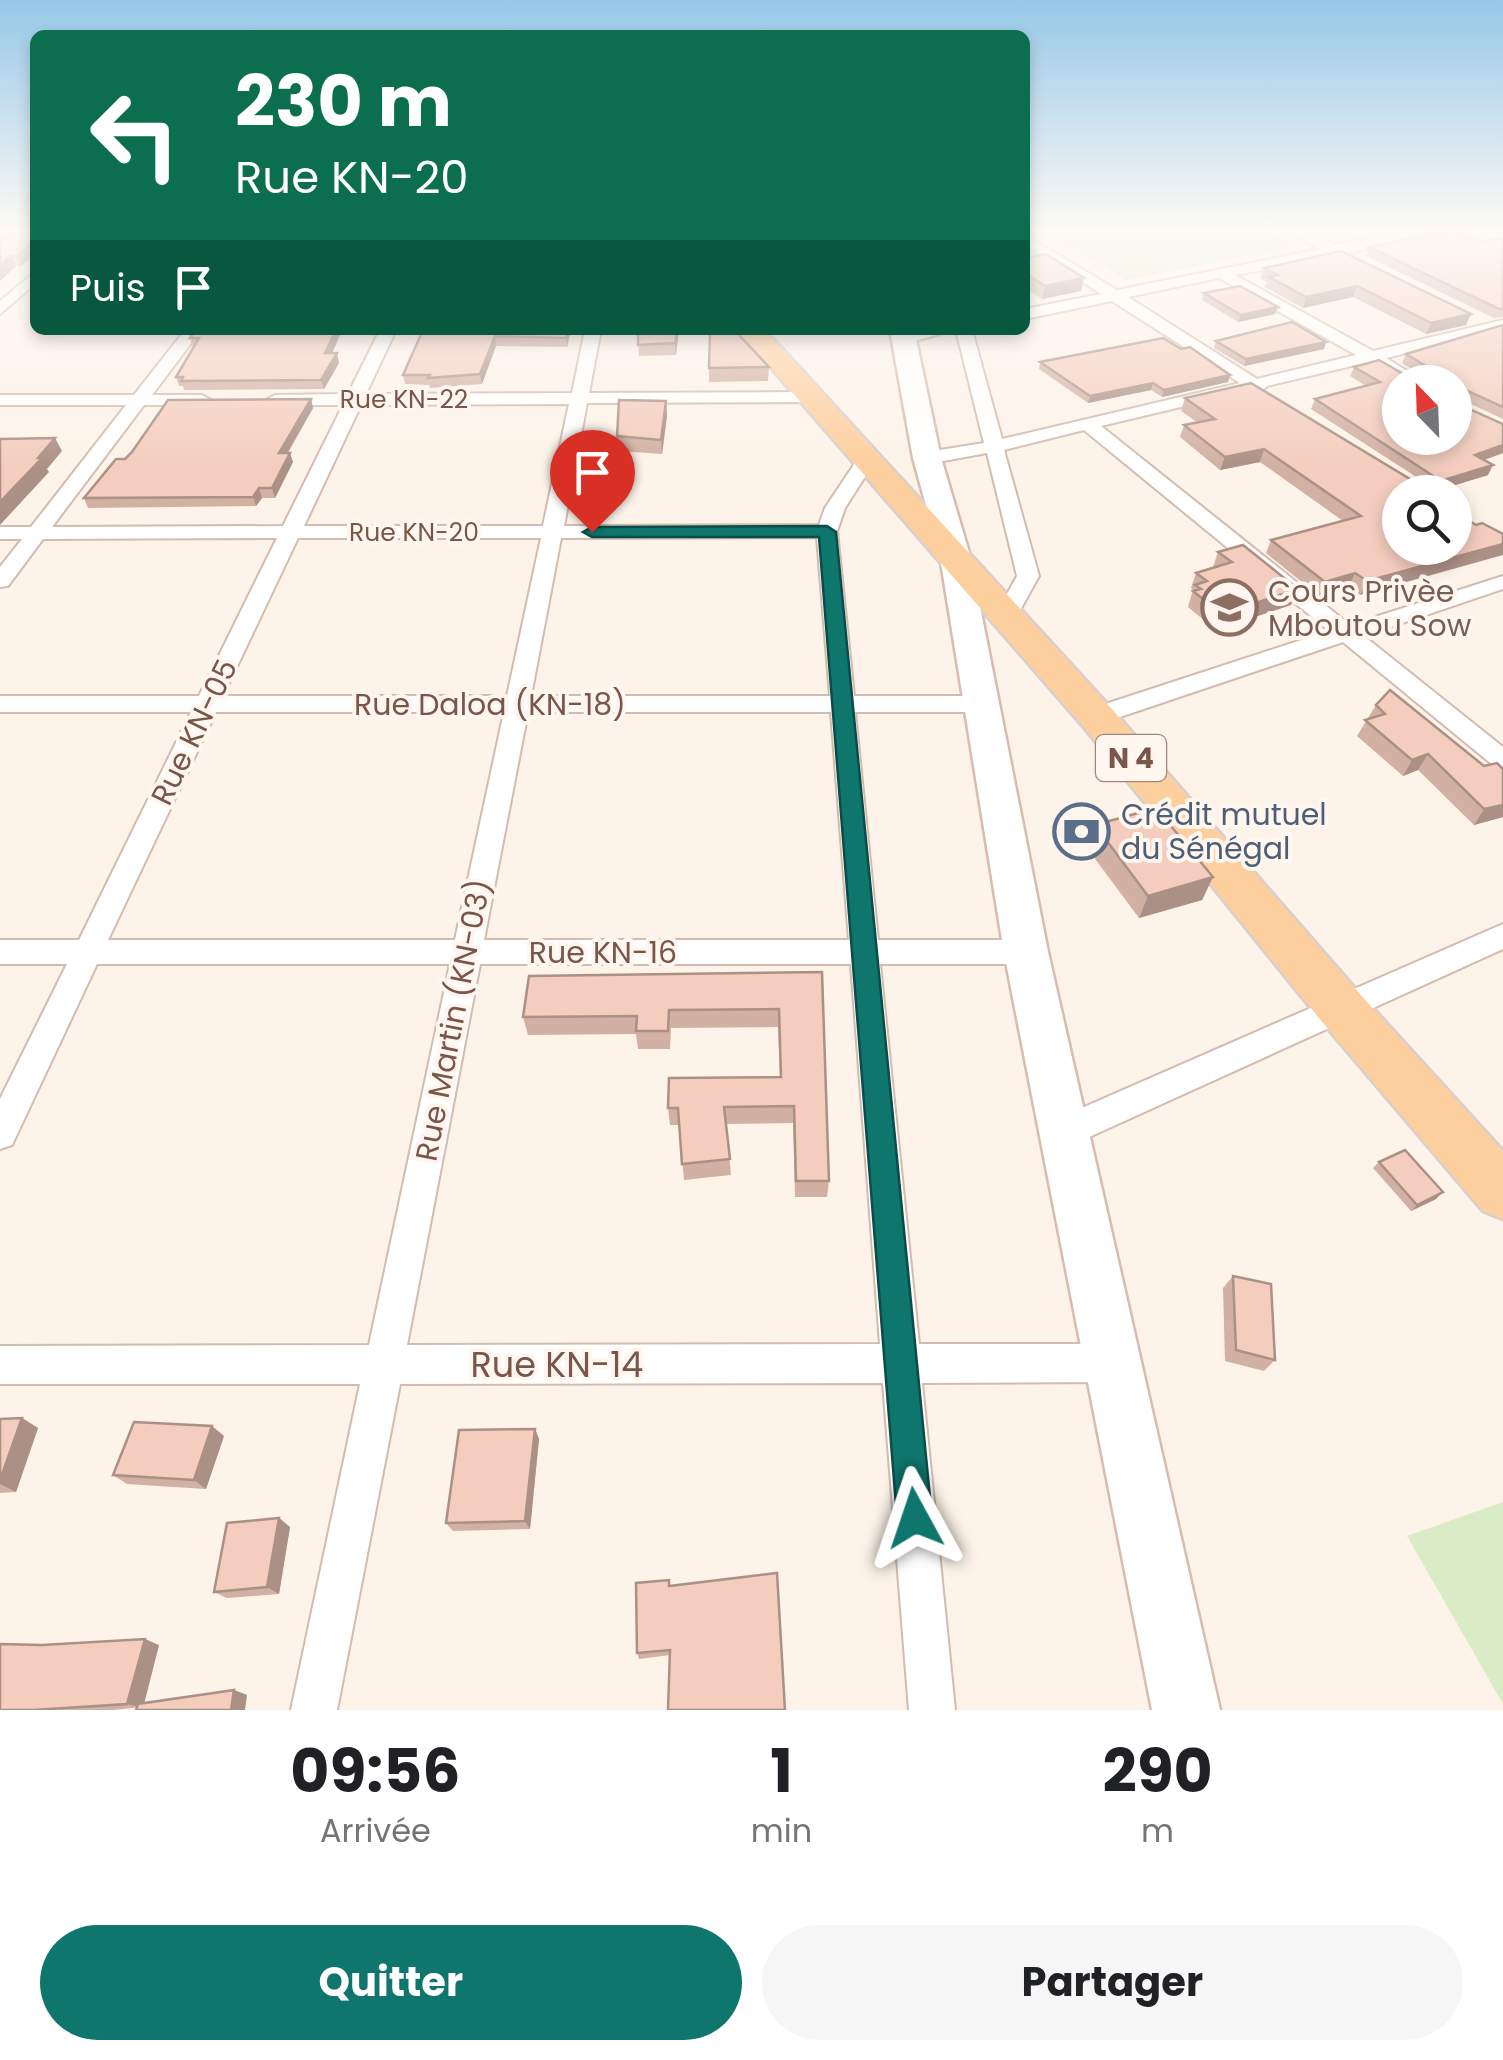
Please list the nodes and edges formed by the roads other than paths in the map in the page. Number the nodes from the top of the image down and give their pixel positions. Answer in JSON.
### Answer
{"nodes":[{"id":1,"x":1136,"y":309,"type":"edge"},
{"id":2,"x":1285,"y":309,"type":"edge"},
{"id":3,"x":1475,"y":318,"type":"edge"},
{"id":4,"x":1500,"y":328,"type":"edge"},
{"id":5,"x":189,"y":335,"type":"edge"},
{"id":6,"x":386,"y":335,"type":"edge"},
{"id":7,"x":592,"y":335,"type":"edge"},
{"id":8,"x":756,"y":335,"type":"edge"},
{"id":9,"x":917,"y":335,"type":"edge"},
{"id":10,"x":965,"y":335,"type":"edge"},
{"id":11,"x":1370,"y":356,"type":"junction"},
{"id":12,"x":1387,"y":365,"type":"edge"},
{"id":13,"x":1261,"y":389,"type":"junction"},
{"id":14,"x":808,"y":397,"type":"junction"},
{"id":15,"x":354,"y":399,"type":"junction"},
{"id":16,"x":579,"y":399,"type":"junction"},
{"id":17,"x":0,"y":400,"type":"edge"},
{"id":18,"x":139,"y":400,"type":"junction"},
{"id":19,"x":217,"y":400,"type":"edge"},
{"id":20,"x":256,"y":400,"type":"edge"},
{"id":21,"x":1087,"y":424,"type":"junction"},
{"id":22,"x":996,"y":446,"type":"junction"},
{"id":23,"x":926,"y":458,"type":"junction"},
{"id":24,"x":866,"y":461,"type":"junction"},
{"id":25,"x":0,"y":532,"type":"edge"},
{"id":26,"x":37,"y":532,"type":"junction"},
{"id":27,"x":290,"y":532,"type":"junction"},
{"id":28,"x":552,"y":532,"type":"junction"},
{"id":29,"x":827,"y":532,"type":"junction"},
{"id":30,"x":955,"y":556,"type":"junction"},
{"id":31,"x":0,"y":581,"type":"edge"},
{"id":32,"x":1503,"y":582,"type":"edge"},
{"id":33,"x":1006,"y":616,"type":"junction"},
{"id":34,"x":1349,"y":632,"type":"junction"},
{"id":35,"x":0,"y":704,"type":"edge"},
{"id":36,"x":207,"y":704,"type":"junction"},
{"id":37,"x":518,"y":704,"type":"junction"},
{"id":38,"x":842,"y":704,"type":"junction"},
{"id":39,"x":980,"y":704,"type":"junction"},
{"id":40,"x":1096,"y":716,"type":"junction"},
{"id":41,"x":1503,"y":760,"type":"edge"},
{"id":42,"x":1503,"y":936,"type":"edge"},
{"id":43,"x":0,"y":952,"type":"edge"},
{"id":44,"x":88,"y":952,"type":"junction"},
{"id":45,"x":467,"y":952,"type":"junction"},
{"id":46,"x":864,"y":952,"type":"junction"},
{"id":47,"x":1026,"y":952,"type":"junction"},
{"id":48,"x":1340,"y":1008,"type":"junction"},
{"id":49,"x":1064,"y":1132,"type":"junction"},
{"id":50,"x":0,"y":1134,"type":"edge"},
{"id":51,"x":1503,"y":1192,"type":"edge"},
{"id":52,"x":901,"y":1363,"type":"junction"},
{"id":53,"x":1114,"y":1363,"type":"junction"},
{"id":54,"x":384,"y":1364,"type":"junction"},
{"id":55,"x":0,"y":1365,"type":"edge"},
{"id":56,"x":314,"y":1710,"type":"edge"},
{"id":57,"x":932,"y":1710,"type":"edge"},
{"id":58,"x":1186,"y":1710,"type":"edge"}],
"edges":[{"from":1,"to":13,"type":"street"},
{"from":2,"to":11,"type":"street"},
{"from":3,"to":4,"type":"street"},
{"from":4,"to":11,"type":"street"},
{"from":5,"to":18,"type":"street"},
{"from":6,"to":15,"type":"street","name":"Rue KN-05"},
{"from":7,"to":16,"type":"street","name":"Rue Martin (KN-03)"},
{"from":8,"to":14,"type":"main road","number":"N 4"},
{"from":9,"to":23,"type":"street"},
{"from":10,"to":22,"type":"street"},
{"from":11,"to":12,"type":"street"},
{"from":11,"to":13,"type":"street"},
{"from":13,"to":21,"type":"street"},
{"from":14,"to":16,"type":"street","name":"Rue KN-22"},
{"from":14,"to":24,"type":"main road","number":"N 4"},
{"from":15,"to":16,"type":"street","name":"Rue KN-22"},
{"from":15,"to":20,"type":"street","name":"Rue KN-22"},
{"from":15,"to":27,"type":"street","name":"Rue KN-05"},
{"from":16,"to":28,"type":"street","name":"Rue Martin (KN-03)"},
{"from":17,"to":18,"type":"street"},
{"from":18,"to":19,"type":"street"},
{"from":18,"to":26,"type":"street"},
{"from":21,"to":22,"type":"street"},
{"from":21,"to":34,"type":"street"},
{"from":22,"to":23,"type":"street"},
{"from":22,"to":33,"type":"street"},
{"from":23,"to":30,"type":"street"},
{"from":24,"to":29,"type":"street"},
{"from":24,"to":30,"type":"main road","number":"N 4"},
{"from":25,"to":26,"type":"street","name":"Rue KN-20"},
{"from":26,"to":27,"type":"street","name":"Rue KN-20"},
{"from":26,"to":31,"type":"street"},
{"from":27,"to":28,"type":"street","name":"Rue KN-20"},
{"from":27,"to":36,"type":"street","name":"Rue KN-05"},
{"from":28,"to":29,"type":"street","name":"Rue KN-20"},
{"from":28,"to":37,"type":"street","name":"Rue Martin (KN-03)"},
{"from":29,"to":38,"type":"street"},
{"from":30,"to":33,"type":"main road","number":"N 4"},
{"from":30,"to":39,"type":"street"},
{"from":32,"to":34,"type":"street"},
{"from":33,"to":40,"type":"main road","number":"N 4"},
{"from":34,"to":40,"type":"street"},
{"from":34,"to":41,"type":"street"},
{"from":35,"to":36,"type":"street","name":"Rue Daloa (KN-18)"},
{"from":36,"to":37,"type":"street","name":"Rue Daloa (KN-18)"},
{"from":36,"to":44,"type":"street","name":"Rue KN-05"},
{"from":37,"to":38,"type":"street","name":"Rue Daloa (KN-18)"},
{"from":37,"to":45,"type":"street","name":"Rue Martin (KN-03)"},
{"from":38,"to":39,"type":"street","name":"Rue Daloa (KN-18)"},
{"from":38,"to":46,"type":"street"},
{"from":39,"to":47,"type":"street"},
{"from":40,"to":48,"type":"main road","number":"N 4"},
{"from":42,"to":48,"type":"street"},
{"from":43,"to":44,"type":"street","name":"Rue KN-16"},
{"from":44,"to":45,"type":"street","name":"Rue KN-16"},
{"from":44,"to":50,"type":"street","name":"Rue KN-05"},
{"from":45,"to":46,"type":"street","name":"Rue KN-16"},
{"from":45,"to":54,"type":"street","name":"Rue Martin (KN-03)"},
{"from":46,"to":47,"type":"street","name":"Rue KN-16"},
{"from":46,"to":52,"type":"street"},
{"from":47,"to":49,"type":"street"},
{"from":48,"to":49,"type":"street"},
{"from":48,"to":51,"type":"main road","number":"N 4"},
{"from":49,"to":53,"type":"street"},
{"from":52,"to":53,"type":"street","name":"Rue KN-14"},
{"from":52,"to":54,"type":"street","name":"Rue KN-14"},
{"from":52,"to":57,"type":"street"},
{"from":53,"to":58,"type":"street"},
{"from":54,"to":55,"type":"street","name":"Rue KN-14"},
{"from":54,"to":56,"type":"street","name":"Rue Martin (KN-03)"}]}
